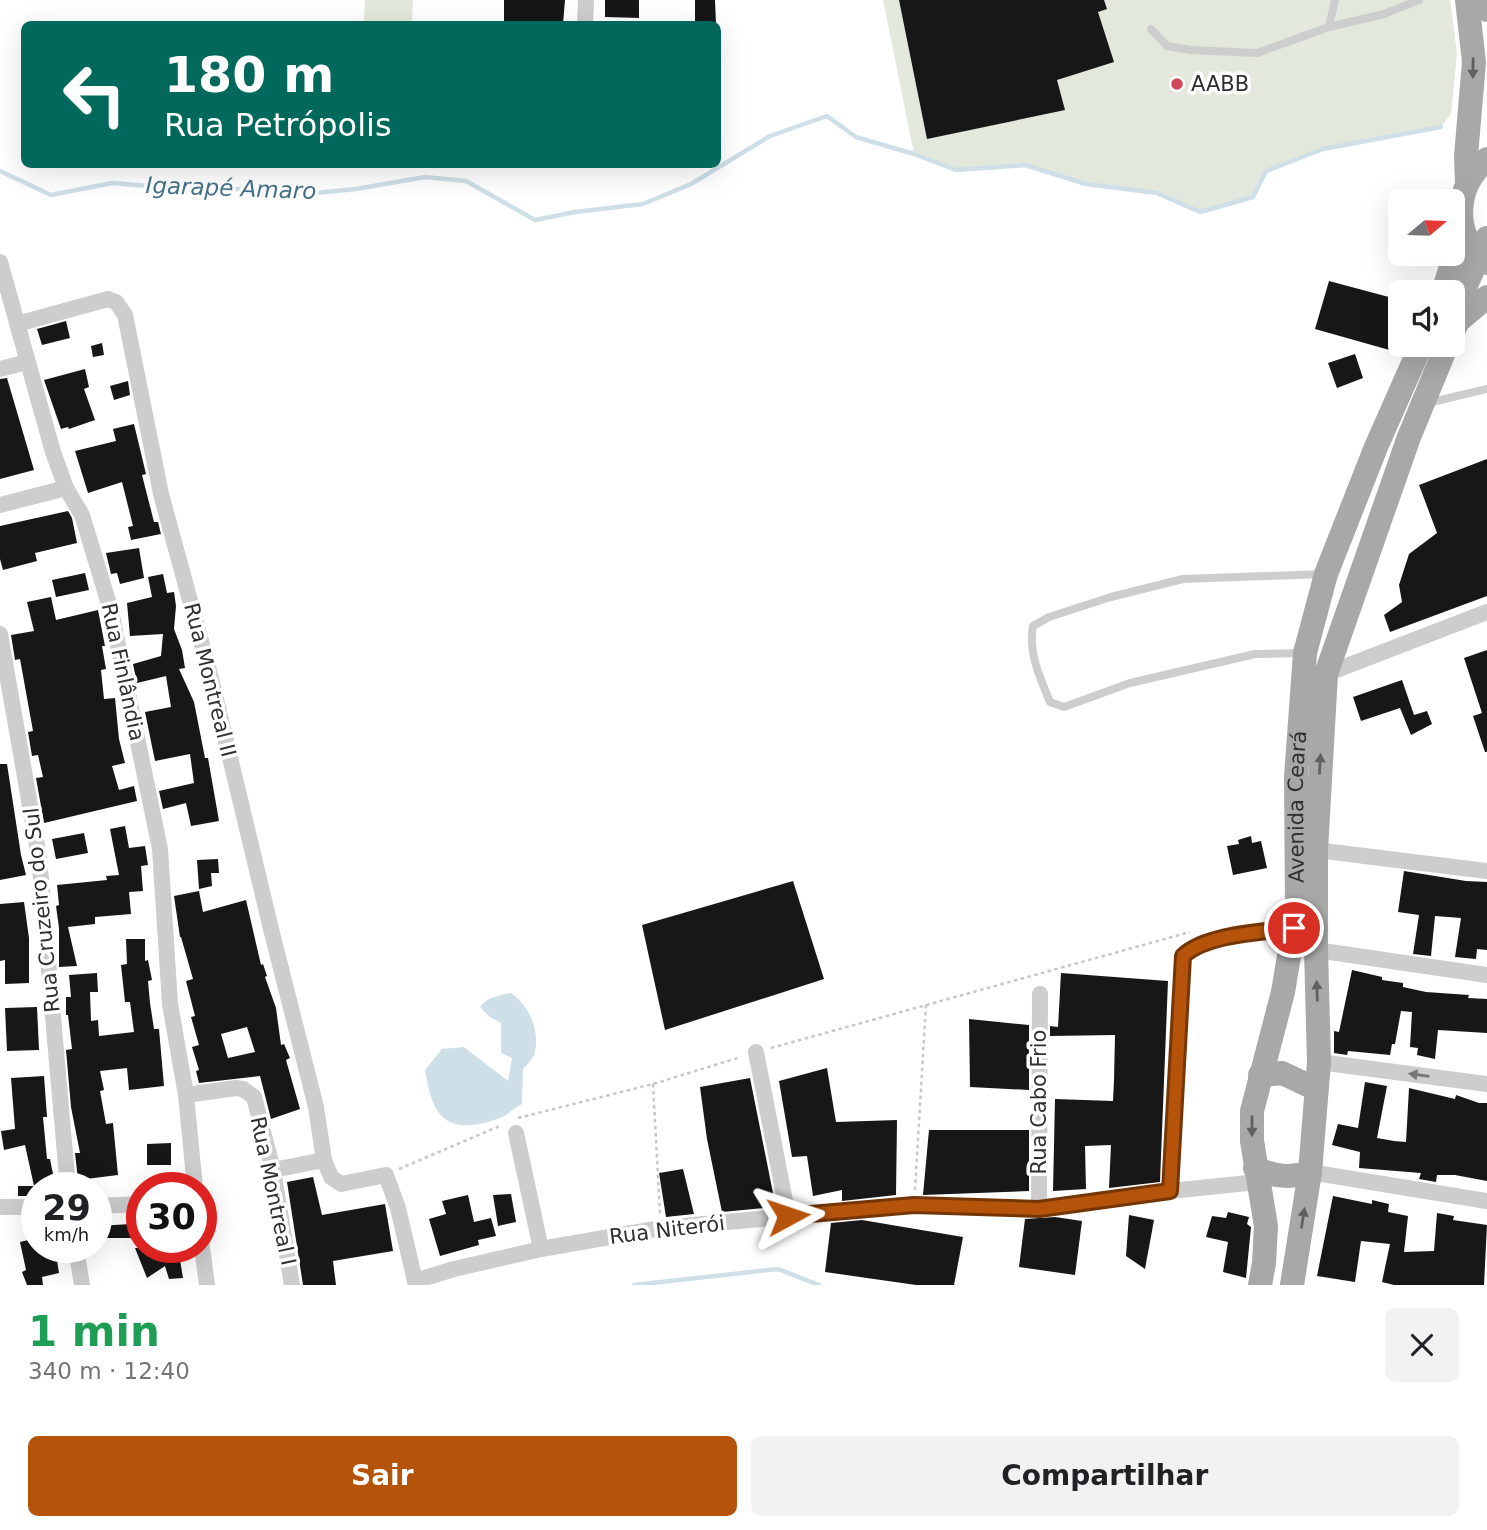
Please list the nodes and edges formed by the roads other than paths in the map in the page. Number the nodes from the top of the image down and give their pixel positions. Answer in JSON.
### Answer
{"nodes":[{"id":1,"x":586,"y":0,"type":"edge"},
{"id":2,"x":1335,"y":0,"type":"edge"},
{"id":3,"x":1419,"y":0,"type":"edge"},
{"id":4,"x":1467,"y":0,"type":"edge"},
{"id":5,"x":1485,"y":0,"type":"edge"},
{"id":6,"x":1487,"y":10,"type":"edge"},
{"id":7,"x":585,"y":21,"type":"edge"},
{"id":8,"x":1329,"y":27,"type":"junction"},
{"id":9,"x":1151,"y":29,"type":"dead end"},
{"id":10,"x":1487,"y":159,"type":"edge"},
{"id":11,"x":1466,"y":183,"type":"junction"},
{"id":12,"x":1465,"y":189,"type":"edge"},
{"id":13,"x":1465,"y":233,"type":"edge"},
{"id":14,"x":1487,"y":238,"type":"edge"},
{"id":15,"x":0,"y":262,"type":"edge"},
{"id":16,"x":1487,"y":262,"type":"edge"},
{"id":17,"x":1465,"y":288,"type":"edge"},
{"id":18,"x":1487,"y":297,"type":"edge"},
{"id":19,"x":1465,"y":315,"type":"edge"},
{"id":20,"x":17,"y":324,"type":"junction"},
{"id":21,"x":1416,"y":357,"type":"edge"},
{"id":22,"x":1434,"y":357,"type":"edge"},
{"id":23,"x":1442,"y":357,"type":"edge"},
{"id":24,"x":27,"y":362,"type":"junction"},
{"id":25,"x":0,"y":369,"type":"edge"},
{"id":26,"x":1487,"y":389,"type":"edge"},
{"id":27,"x":1432,"y":402,"type":"dead end"},
{"id":28,"x":66,"y":488,"type":"junction"},
{"id":29,"x":0,"y":505,"type":"edge"},
{"id":30,"x":1326,"y":574,"type":"junction"},
{"id":31,"x":1487,"y":612,"type":"edge"},
{"id":32,"x":0,"y":634,"type":"edge"},
{"id":33,"x":1305,"y":653,"type":"junction"},
{"id":34,"x":1328,"y":670,"type":"junction"},
{"id":35,"x":5,"y":684,"type":"edge"},
{"id":36,"x":1316,"y":850,"type":"junction"},
{"id":37,"x":1487,"y":871,"type":"edge"},
{"id":38,"x":1294,"y":928,"type":"junction"},
{"id":39,"x":1316,"y":950,"type":"junction"},
{"id":40,"x":1487,"y":975,"type":"edge"},
{"id":41,"x":1040,"y":994,"type":"dead end"},
{"id":42,"x":756,"y":1052,"type":"road end"},
{"id":43,"x":1319,"y":1062,"type":"junction"},
{"id":44,"x":1260,"y":1075,"type":"junction"},
{"id":45,"x":1487,"y":1084,"type":"edge"},
{"id":46,"x":1316,"y":1089,"type":"junction"},
{"id":47,"x":186,"y":1096,"type":"junction"},
{"id":48,"x":514,"y":1125,"type":"road end"},
{"id":49,"x":324,"y":1160,"type":"junction"},
{"id":50,"x":273,"y":1171,"type":"junction"},
{"id":51,"x":67,"y":1172,"type":"edge"},
{"id":52,"x":193,"y":1172,"type":"edge"},
{"id":53,"x":1310,"y":1172,"type":"junction"},
{"id":54,"x":1256,"y":1175,"type":"junction"},
{"id":55,"x":1170,"y":1191,"type":"junction"},
{"id":56,"x":1487,"y":1200,"type":"edge"},
{"id":57,"x":0,"y":1207,"type":"edge"},
{"id":58,"x":21,"y":1207,"type":"edge"},
{"id":59,"x":1039,"y":1209,"type":"junction"},
{"id":60,"x":788,"y":1216,"type":"junction"},
{"id":61,"x":541,"y":1249,"type":"junction"},
{"id":62,"x":78,"y":1263,"type":"edge"},
{"id":63,"x":205,"y":1263,"type":"edge"},
{"id":64,"x":413,"y":1283,"type":"edge"},
{"id":65,"x":82,"y":1285,"type":"edge"},
{"id":66,"x":208,"y":1285,"type":"edge"},
{"id":67,"x":292,"y":1285,"type":"edge"},
{"id":68,"x":1260,"y":1285,"type":"edge"},
{"id":69,"x":1295,"y":1285,"type":"edge"}],
"edges":[{"from":1,"to":7,"type":"street"},
{"from":2,"to":8,"type":"lane"},
{"from":3,"to":8,"type":"lane"},
{"from":4,"to":11,"type":"main road","one_way":true},
{"from":5,"to":6,"type":"main road"},
{"from":8,"to":9,"type":"lane"},
{"from":10,"to":11,"type":"main road"},
{"from":11,"to":12,"type":"main road"},
{"from":13,"to":16,"type":"main road"},
{"from":14,"to":17,"type":"main road","bridge":true},
{"from":15,"to":20,"type":"street","name":"Rua Finlândia"},
{"from":18,"to":19,"type":"main road"},
{"from":20,"to":24,"type":"street","name":"Rua Finlândia"},
{"from":20,"to":49,"type":"street","name":"Rua Montreal II"},
{"from":21,"to":30,"type":"main road","name":"Avenida Ceará"},
{"from":22,"to":34,"type":"main road"},
{"from":23,"to":34,"type":"main road","name":"Avenida Ceará"},
{"from":24,"to":25,"type":"street"},
{"from":24,"to":28,"type":"street","name":"Rua Finlândia"},
{"from":26,"to":27,"type":"lane"},
{"from":28,"to":29,"type":"street"},
{"from":28,"to":47,"type":"street","name":"Rua Finlândia"},
{"from":30,"to":33,"type":"main road","name":"Avenida Ceará"},
{"from":30,"to":33,"type":"lane"},
{"from":31,"to":34,"type":"street"},
{"from":32,"to":35,"type":"street","name":"Rua Cruzeiro do Sul"},
{"from":33,"to":38,"type":"main road","name":"Avenida Ceará"},
{"from":36,"to":34,"type":"main road","name":"Avenida Ceará","one_way":true},
{"from":35,"to":51,"type":"street","name":"Rua Cruzeiro do Sul"},
{"from":36,"to":37,"type":"street"},
{"from":36,"to":39,"type":"main road","name":"Avenida Ceará"},
{"from":38,"to":44,"type":"main road","name":"Avenida Ceará"},
{"from":38,"to":55,"type":"street"},
{"from":39,"to":40,"type":"street"},
{"from":43,"to":39,"type":"main road","name":"Avenida Ceará","one_way":true},
{"from":41,"to":59,"type":"street","name":"Rua Cabo Frio"},
{"from":42,"to":60,"type":"street"},
{"from":45,"to":43,"type":"street","one_way":true},
{"from":43,"to":46,"type":"main road","name":"Avenida Ceará"},
{"from":44,"to":46,"type":"main road"},
{"from":44,"to":54,"type":"main road","name":"Avenida Ceará","one_way":true},
{"from":46,"to":53,"type":"main road","name":"Avenida Ceará"},
{"from":47,"to":50,"type":"street","name":"Rua Montreal I"},
{"from":47,"to":52,"type":"street","name":"Rua Finlândia"},
{"from":48,"to":61,"type":"street"},
{"from":49,"to":50,"type":"street"},
{"from":49,"to":64,"type":"street"},
{"from":50,"to":67,"type":"street","name":"Rua Montreal I"},
{"from":53,"to":54,"type":"main road"},
{"from":53,"to":56,"type":"street"},
{"from":69,"to":53,"type":"main road","name":"Avenida Ceará","one_way":true},
{"from":54,"to":55,"type":"street","name":"Rua Niterói"},
{"from":54,"to":68,"type":"main road","name":"Avenida Ceará"},
{"from":55,"to":59,"type":"street","name":"Rua Niterói"},
{"from":57,"to":58,"type":"street"},
{"from":59,"to":60,"type":"street","name":"Rua Niterói"},
{"from":60,"to":61,"type":"street","name":"Rua Niterói"},
{"from":61,"to":64,"type":"street","name":"Rua Niterói"},
{"from":62,"to":65,"type":"street"},
{"from":63,"to":66,"type":"street"}]}
